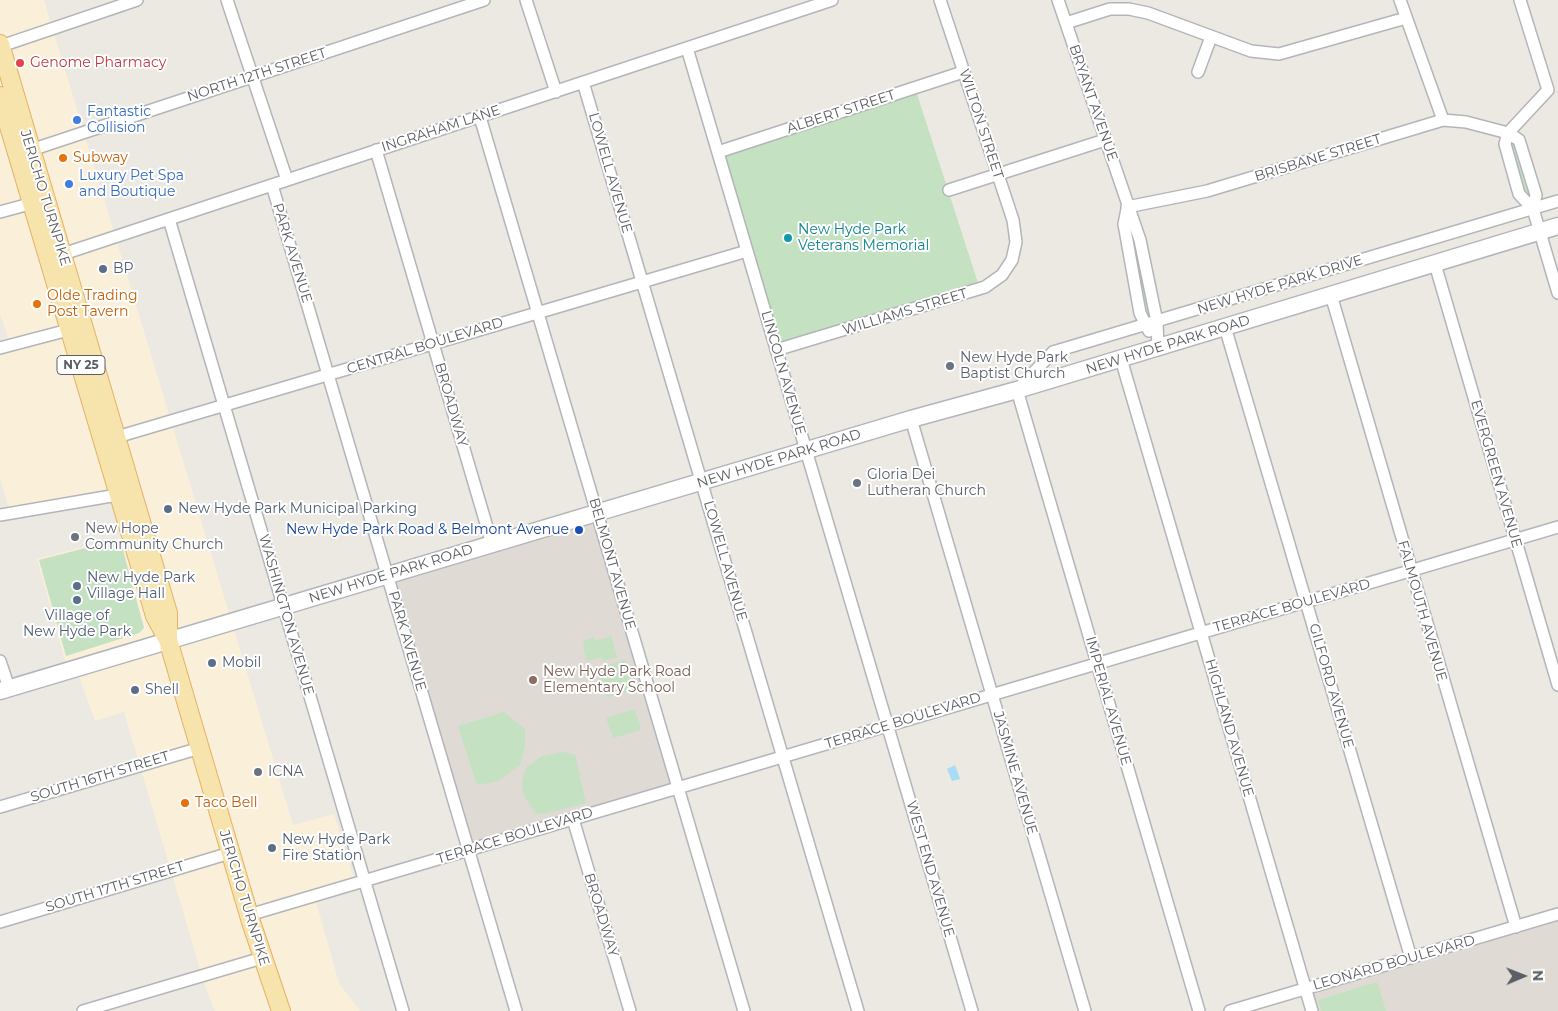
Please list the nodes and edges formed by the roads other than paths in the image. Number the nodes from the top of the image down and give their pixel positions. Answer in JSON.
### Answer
{"nodes":[{"id":1,"x":136,"y":0,"type":"edge"},
{"id":2,"x":227,"y":0,"type":"edge"},
{"id":3,"x":484,"y":0,"type":"edge"},
{"id":4,"x":526,"y":0,"type":"edge"},
{"id":5,"x":940,"y":0,"type":"edge"},
{"id":6,"x":1058,"y":0,"type":"edge"},
{"id":7,"x":1400,"y":0,"type":"edge"},
{"id":8,"x":1520,"y":0,"type":"edge"},
{"id":9,"x":827,"y":1,"type":"edge"},
{"id":10,"x":1406,"y":18,"type":"junction"},
{"id":11,"x":1066,"y":23,"type":"junction"},
{"id":12,"x":1211,"y":37,"type":"junction"},
{"id":13,"x":0,"y":45,"type":"edge"},
{"id":14,"x":687,"y":48,"type":"junction"},
{"id":15,"x":963,"y":72,"type":"junction"},
{"id":16,"x":1198,"y":72,"type":"dead end"},
{"id":17,"x":252,"y":76,"type":"junction"},
{"id":18,"x":583,"y":82,"type":"junction"},
{"id":19,"x":1553,"y":88,"type":"edge"},
{"id":20,"x":556,"y":92,"type":"junction"},
{"id":21,"x":4,"y":93,"type":"edge"},
{"id":22,"x":480,"y":117,"type":"junction"},
{"id":23,"x":1443,"y":120,"type":"junction"},
{"id":24,"x":8,"y":122,"type":"junction"},
{"id":25,"x":1508,"y":133,"type":"junction"},
{"id":26,"x":1105,"y":140,"type":"junction"},
{"id":27,"x":31,"y":150,"type":"junction"},
{"id":28,"x":376,"y":150,"type":"junction"},
{"id":29,"x":718,"y":152,"type":"junction"},
{"id":30,"x":997,"y":174,"type":"junction"},
{"id":31,"x":287,"y":180,"type":"junction"},
{"id":32,"x":272,"y":185,"type":"junction"},
{"id":33,"x":949,"y":190,"type":"dead end"},
{"id":34,"x":39,"y":201,"type":"junction"},
{"id":35,"x":1558,"y":201,"type":"edge"},
{"id":36,"x":1127,"y":207,"type":"junction"},
{"id":37,"x":1534,"y":208,"type":"junction"},
{"id":38,"x":0,"y":212,"type":"edge"},
{"id":39,"x":169,"y":219,"type":"junction"},
{"id":40,"x":1558,"y":226,"type":"edge"},
{"id":41,"x":1540,"y":231,"type":"junction"},
{"id":42,"x":1015,"y":249,"type":"joint"},
{"id":43,"x":747,"y":251,"type":"junction"},
{"id":44,"x":56,"y":257,"type":"junction"},
{"id":45,"x":1435,"y":264,"type":"junction"},
{"id":46,"x":642,"y":282,"type":"junction"},
{"id":47,"x":1558,"y":293,"type":"edge"},
{"id":48,"x":1331,"y":295,"type":"junction"},
{"id":49,"x":538,"y":313,"type":"junction"},
{"id":50,"x":1157,"y":322,"type":"junction"},
{"id":51,"x":1145,"y":325,"type":"junction"},
{"id":52,"x":1225,"y":327,"type":"junction"},
{"id":53,"x":77,"y":328,"type":"junction"},
{"id":54,"x":433,"y":344,"type":"junction"},
{"id":55,"x":0,"y":348,"type":"edge"},
{"id":56,"x":1158,"y":348,"type":"junction"},
{"id":57,"x":776,"y":350,"type":"junction"},
{"id":58,"x":1121,"y":359,"type":"junction"},
{"id":59,"x":329,"y":375,"type":"junction"},
{"id":60,"x":1017,"y":390,"type":"junction"},
{"id":61,"x":224,"y":406,"type":"junction"},
{"id":62,"x":911,"y":420,"type":"junction"},
{"id":63,"x":110,"y":439,"type":"junction"},
{"id":64,"x":806,"y":451,"type":"junction"},
{"id":65,"x":702,"y":482,"type":"junction"},
{"id":66,"x":126,"y":493,"type":"junction"},
{"id":67,"x":597,"y":513,"type":"junction"},
{"id":68,"x":0,"y":515,"type":"edge"},
{"id":69,"x":1558,"y":527,"type":"edge"},
{"id":70,"x":1515,"y":540,"type":"junction"},
{"id":71,"x":492,"y":544,"type":"junction"},
{"id":72,"x":1410,"y":571,"type":"junction"},
{"id":73,"x":388,"y":574,"type":"junction"},
{"id":74,"x":1306,"y":602,"type":"junction"},
{"id":75,"x":283,"y":606,"type":"junction"},
{"id":76,"x":1201,"y":633,"type":"junction"},
{"id":77,"x":168,"y":640,"type":"junction"},
{"id":78,"x":0,"y":661,"type":"edge"},
{"id":79,"x":1097,"y":664,"type":"junction"},
{"id":80,"x":1558,"y":685,"type":"edge"},
{"id":81,"x":4,"y":689,"type":"edge"},
{"id":82,"x":992,"y":695,"type":"junction"},
{"id":83,"x":887,"y":726,"type":"junction"},
{"id":84,"x":200,"y":748,"type":"junction"},
{"id":85,"x":783,"y":757,"type":"junction"},
{"id":86,"x":678,"y":788,"type":"junction"},
{"id":87,"x":0,"y":807,"type":"edge"},
{"id":88,"x":573,"y":819,"type":"junction"},
{"id":89,"x":469,"y":850,"type":"junction"},
{"id":90,"x":230,"y":853,"type":"junction"},
{"id":91,"x":364,"y":881,"type":"junction"},
{"id":92,"x":1558,"y":914,"type":"edge"},
{"id":93,"x":249,"y":915,"type":"junction"},
{"id":94,"x":0,"y":922,"type":"edge"},
{"id":95,"x":1516,"y":927,"type":"junction"},
{"id":96,"x":262,"y":958,"type":"junction"},
{"id":97,"x":1411,"y":958,"type":"junction"},
{"id":98,"x":1306,"y":989,"type":"junction"},
{"id":99,"x":83,"y":1011,"type":"edge"},
{"id":100,"x":281,"y":1011,"type":"edge"},
{"id":101,"x":403,"y":1011,"type":"edge"},
{"id":102,"x":516,"y":1011,"type":"edge"},
{"id":103,"x":630,"y":1011,"type":"edge"},
{"id":104,"x":744,"y":1011,"type":"edge"},
{"id":105,"x":858,"y":1011,"type":"edge"},
{"id":106,"x":972,"y":1011,"type":"edge"},
{"id":107,"x":1086,"y":1011,"type":"edge"},
{"id":108,"x":1199,"y":1011,"type":"edge"},
{"id":109,"x":1230,"y":1011,"type":"edge"},
{"id":110,"x":1312,"y":1011,"type":"edge"}],
"edges":[{"from":1,"to":13,"type":"street"},
{"from":2,"to":17,"type":"street"},
{"from":3,"to":17,"type":"street","name":"NORTH 12TH STREET"},
{"from":4,"to":20,"type":"street"},
{"from":5,"to":15,"type":"street","name":"WILTON STREET"},
{"from":6,"to":11,"type":"street","name":"BRYANT AVENUE"},
{"from":7,"to":10,"type":"street"},
{"from":8,"to":19,"type":"street"},
{"from":9,"to":14,"type":"street","name":"INGRAHAM LANE"},
{"from":10,"to":12,"type":"street"},
{"from":10,"to":23,"type":"street"},
{"from":11,"to":12,"type":"street"},
{"from":11,"to":26,"type":"street","name":"BRYANT AVENUE"},
{"from":12,"to":16,"type":"street"},
{"from":13,"to":21,"type":"main road","name":"JERICHO TURNPIKE","number":"NY 25"},
{"from":14,"to":18,"type":"street","name":"INGRAHAM LANE"},
{"from":14,"to":29,"type":"street","name":"LINCOLN AVENUE"},
{"from":15,"to":29,"type":"street","name":"ALBERT STREET"},
{"from":15,"to":30,"type":"street","name":"WILTON STREET"},
{"from":17,"to":27,"type":"street","name":"NORTH 12TH STREET"},
{"from":17,"to":31,"type":"street"},
{"from":18,"to":20,"type":"street","name":"INGRAHAM LANE"},
{"from":18,"to":46,"type":"street","name":"LOWELL AVENUE"},
{"from":19,"to":25,"type":"street"},
{"from":20,"to":22,"type":"street","name":"INGRAHAM LANE"},
{"from":21,"to":24,"type":"main road","name":"JERICHO TURNPIKE","number":"NY 25"},
{"from":21,"to":27,"type":"main road","name":"JERICHO TURNPIKE","number":"NY 25"},
{"from":22,"to":28,"type":"street","name":"INGRAHAM LANE"},
{"from":22,"to":49,"type":"street","name":"BELMONT AVENUE"},
{"from":23,"to":25,"type":"street","name":"BRISBANE STREET"},
{"from":23,"to":36,"type":"street","name":"BRISBANE STREET"},
{"from":24,"to":27,"type":"main road"},
{"from":24,"to":34,"type":"main road","name":"JERICHO TURNPIKE","number":"NY 25"},
{"from":25,"to":37,"type":"street"},
{"from":26,"to":30,"type":"street"},
{"from":26,"to":36,"type":"street","name":"BRYANT AVENUE"},
{"from":27,"to":34,"type":"main road","name":"JERICHO TURNPIKE","number":"NY 25"},
{"from":28,"to":31,"type":"street","name":"INGRAHAM LANE"},
{"from":28,"to":54,"type":"street","name":"BROADWAY"},
{"from":29,"to":43,"type":"street","name":"LINCOLN AVENUE"},
{"from":30,"to":33,"type":"street"},
{"from":30,"to":42,"type":"street","name":"WILTON STREET"},
{"from":31,"to":32,"type":"street","name":"INGRAHAM LANE"},
{"from":32,"to":39,"type":"street","name":"INGRAHAM LANE"},
{"from":32,"to":59,"type":"street","name":"PARK AVENUE"},
{"from":34,"to":38,"type":"street"},
{"from":34,"to":44,"type":"main road","name":"JERICHO TURNPIKE","number":"NY 25"},
{"from":35,"to":37,"type":"street","name":"NEW HYDE PARK DRIVE"},
{"from":36,"to":50,"type":"street","name":"BRYANT AVENUE"},
{"from":36,"to":51,"type":"street","name":"BRYANT AVENUE"},
{"from":37,"to":41,"type":"street"},
{"from":37,"to":50,"type":"street","name":"NEW HYDE PARK DRIVE"},
{"from":39,"to":44,"type":"street","name":"INGRAHAM LANE"},
{"from":39,"to":61,"type":"street","name":"WASHINGTON AVENUE"},
{"from":40,"to":41,"type":"main road","name":"NEW HYDE PARK ROAD"},
{"from":41,"to":45,"type":"main road","name":"NEW HYDE PARK ROAD"},
{"from":41,"to":47,"type":"street"},
{"from":42,"to":57,"type":"street","name":"WILLIAMS STREET"},
{"from":43,"to":46,"type":"street","name":"CENTRAL BOULEVARD"},
{"from":43,"to":57,"type":"street","name":"LINCOLN AVENUE"},
{"from":44,"to":53,"type":"main road","name":"JERICHO TURNPIKE","number":"NY 25"},
{"from":45,"to":48,"type":"main road","name":"NEW HYDE PARK ROAD"},
{"from":45,"to":70,"type":"street","name":"EVERGREEN AVENUE"},
{"from":46,"to":49,"type":"street","name":"CENTRAL BOULEVARD"},
{"from":46,"to":65,"type":"street","name":"LOWELL AVENUE"},
{"from":48,"to":52,"type":"main road","name":"NEW HYDE PARK ROAD"},
{"from":48,"to":72,"type":"street","name":"FALMOUTH AVENUE"},
{"from":49,"to":54,"type":"street","name":"CENTRAL BOULEVARD"},
{"from":49,"to":67,"type":"street","name":"BELMONT AVENUE"},
{"from":50,"to":51,"type":"street","name":"NEW HYDE PARK DRIVE"},
{"from":50,"to":56,"type":"street","name":"BRYANT AVENUE"},
{"from":51,"to":56,"type":"street","name":"BRYANT AVENUE"},
{"from":51,"to":60,"type":"street","name":"NEW HYDE PARK DRIVE"},
{"from":52,"to":56,"type":"main road","name":"NEW HYDE PARK ROAD"},
{"from":52,"to":74,"type":"street","name":"GILFORD AVENUE"},
{"from":53,"to":55,"type":"street"},
{"from":53,"to":63,"type":"main road","name":"JERICHO TURNPIKE","number":"NY 25"},
{"from":54,"to":59,"type":"street","name":"CENTRAL BOULEVARD"},
{"from":54,"to":71,"type":"street","name":"BROADWAY"},
{"from":56,"to":58,"type":"main road","name":"NEW HYDE PARK ROAD"},
{"from":57,"to":64,"type":"street","name":"LINCOLN AVENUE"},
{"from":58,"to":60,"type":"main road","name":"NEW HYDE PARK ROAD"},
{"from":58,"to":76,"type":"street","name":"HIGHLAND AVENUE"},
{"from":59,"to":61,"type":"street","name":"CENTRAL BOULEVARD"},
{"from":59,"to":73,"type":"street","name":"PARK AVENUE"},
{"from":60,"to":62,"type":"main road","name":"NEW HYDE PARK ROAD"},
{"from":60,"to":79,"type":"street","name":"IMPERIAL AVENUE"},
{"from":61,"to":63,"type":"street","name":"CENTRAL BOULEVARD"},
{"from":61,"to":75,"type":"street","name":"WASHINGTON AVENUE"},
{"from":62,"to":64,"type":"main road","name":"NEW HYDE PARK ROAD"},
{"from":62,"to":82,"type":"street","name":"JASMINE AVENUE"},
{"from":63,"to":66,"type":"main road","name":"JERICHO TURNPIKE","number":"NY 25"},
{"from":64,"to":65,"type":"main road","name":"NEW HYDE PARK ROAD"},
{"from":64,"to":83,"type":"street","name":"LINCOLN AVENUE"},
{"from":65,"to":67,"type":"main road","name":"NEW HYDE PARK ROAD"},
{"from":65,"to":85,"type":"street","name":"LOWELL AVENUE"},
{"from":66,"to":68,"type":"street"},
{"from":66,"to":77,"type":"main road","name":"JERICHO TURNPIKE","number":"NY 25"},
{"from":67,"to":71,"type":"main road","name":"NEW HYDE PARK ROAD"},
{"from":67,"to":86,"type":"street","name":"BELMONT AVENUE"},
{"from":69,"to":70,"type":"street","name":"TERRACE BOULEVARD"},
{"from":70,"to":72,"type":"street","name":"TERRACE BOULEVARD"},
{"from":70,"to":80,"type":"street","name":"EVERGREEN AVENUE"},
{"from":71,"to":73,"type":"main road","name":"NEW HYDE PARK ROAD"},
{"from":72,"to":74,"type":"street","name":"TERRACE BOULEVARD"},
{"from":72,"to":95,"type":"street","name":"FALMOUTH AVENUE"},
{"from":73,"to":75,"type":"main road","name":"NEW HYDE PARK ROAD"},
{"from":73,"to":89,"type":"street","name":"PARK AVENUE"},
{"from":74,"to":76,"type":"street","name":"TERRACE BOULEVARD"},
{"from":74,"to":97,"type":"street","name":"GILFORD AVENUE"},
{"from":75,"to":77,"type":"main road","name":"NEW HYDE PARK ROAD"},
{"from":75,"to":91,"type":"street","name":"WASHINGTON AVENUE"},
{"from":76,"to":79,"type":"street","name":"TERRACE BOULEVARD"},
{"from":76,"to":98,"type":"street","name":"HIGHLAND AVENUE"},
{"from":77,"to":81,"type":"main road","name":"NEW HYDE PARK ROAD"},
{"from":77,"to":84,"type":"main road","name":"JERICHO TURNPIKE","number":"NY 25"},
{"from":78,"to":81,"type":"street"},
{"from":79,"to":82,"type":"street","name":"TERRACE BOULEVARD"},
{"from":79,"to":108,"type":"street","name":"IMPERIAL AVENUE"},
{"from":82,"to":83,"type":"street","name":"TERRACE BOULEVARD"},
{"from":82,"to":107,"type":"street","name":"JASMINE AVENUE"},
{"from":83,"to":85,"type":"street","name":"TERRACE BOULEVARD"},
{"from":83,"to":106,"type":"street","name":"WEST END AVENUE"},
{"from":84,"to":87,"type":"street","name":"SOUTH 16TH STREET"},
{"from":84,"to":90,"type":"main road","name":"JERICHO TURNPIKE","number":"NY 25"},
{"from":85,"to":86,"type":"street","name":"TERRACE BOULEVARD"},
{"from":85,"to":105,"type":"street","name":"LOWELL AVENUE"},
{"from":86,"to":88,"type":"street","name":"TERRACE BOULEVARD"},
{"from":86,"to":104,"type":"street","name":"BELMONT AVENUE"},
{"from":88,"to":89,"type":"street","name":"TERRACE BOULEVARD"},
{"from":88,"to":103,"type":"street","name":"BROADWAY"},
{"from":89,"to":91,"type":"street","name":"TERRACE BOULEVARD"},
{"from":89,"to":102,"type":"street","name":"PARK AVENUE"},
{"from":90,"to":93,"type":"main road","name":"JERICHO TURNPIKE","number":"NY 25"},
{"from":90,"to":94,"type":"street","name":"SOUTH 17TH STREET"},
{"from":91,"to":93,"type":"street","name":"TERRACE BOULEVARD"},
{"from":91,"to":101,"type":"street","name":"WASHINGTON AVENUE"},
{"from":92,"to":95,"type":"street","name":"LEONARD BOULEVARD"},
{"from":93,"to":96,"type":"main road","name":"JERICHO TURNPIKE","number":"NY 25"},
{"from":95,"to":97,"type":"street","name":"LEONARD BOULEVARD"},
{"from":96,"to":99,"type":"street"},
{"from":96,"to":100,"type":"main road","name":"JERICHO TURNPIKE","number":"NY 25"},
{"from":97,"to":98,"type":"street","name":"LEONARD BOULEVARD"},
{"from":98,"to":109,"type":"street","name":"LEONARD BOULEVARD"},
{"from":98,"to":110,"type":"street","name":"HIGHLAND AVENUE"}]}
